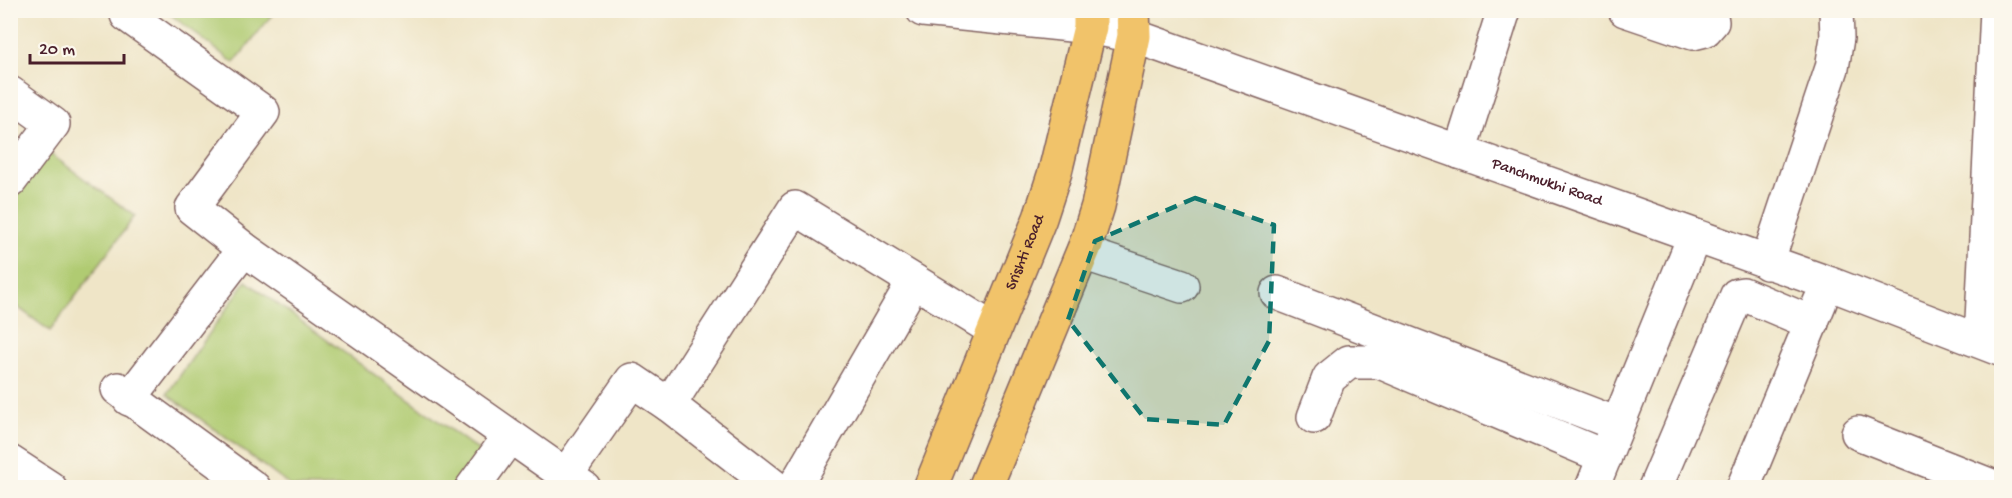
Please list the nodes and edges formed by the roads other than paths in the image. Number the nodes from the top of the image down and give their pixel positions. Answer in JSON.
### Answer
{"nodes":[{"id":1,"x":923,"y":10,"type":"edge"},
{"id":2,"x":1504,"y":10,"type":"edge"},
{"id":3,"x":1625,"y":10,"type":"edge"},
{"id":4,"x":1710,"y":10,"type":"edge"},
{"id":5,"x":1836,"y":10,"type":"edge"},
{"id":6,"x":1996,"y":10,"type":"edge"},
{"id":7,"x":126,"y":12,"type":"edge"},
{"id":8,"x":1090,"y":19,"type":"edge"},
{"id":9,"x":1133,"y":23,"type":"edge"},
{"id":10,"x":10,"y":93,"type":"edge"},
{"id":11,"x":1996,"y":137,"type":"edge"},
{"id":12,"x":1459,"y":153,"type":"junction"},
{"id":13,"x":10,"y":181,"type":"edge"},
{"id":14,"x":1694,"y":237,"type":"junction"},
{"id":15,"x":244,"y":249,"type":"junction"},
{"id":16,"x":1083,"y":253,"type":"junction"},
{"id":17,"x":1767,"y":263,"type":"junction"},
{"id":18,"x":914,"y":281,"type":"junction"},
{"id":19,"x":1827,"y":284,"type":"junction"},
{"id":20,"x":1182,"y":286,"type":"dead end"},
{"id":21,"x":1277,"y":293,"type":"dead end"},
{"id":22,"x":1812,"y":323,"type":"junction"},
{"id":23,"x":994,"y":330,"type":"junction"},
{"id":24,"x":1991,"y":346,"type":"edge"},
{"id":25,"x":669,"y":405,"type":"junction"},
{"id":26,"x":1314,"y":417,"type":"dead end"},
{"id":27,"x":1617,"y":424,"type":"junction"},
{"id":28,"x":1858,"y":433,"type":"dead end"},
{"id":29,"x":509,"y":437,"type":"junction"},
{"id":30,"x":1605,"y":457,"type":"junction"},
{"id":31,"x":10,"y":462,"type":"edge"},
{"id":32,"x":575,"y":481,"type":"edge"},
{"id":33,"x":50,"y":488,"type":"edge"},
{"id":34,"x":254,"y":488,"type":"edge"},
{"id":35,"x":472,"y":488,"type":"edge"},
{"id":36,"x":776,"y":488,"type":"edge"},
{"id":37,"x":794,"y":488,"type":"edge"},
{"id":38,"x":930,"y":488,"type":"edge"},
{"id":39,"x":985,"y":488,"type":"edge"},
{"id":40,"x":1593,"y":488,"type":"edge"},
{"id":41,"x":1655,"y":488,"type":"edge"},
{"id":42,"x":1743,"y":488,"type":"edge"},
{"id":43,"x":1997,"y":488,"type":"edge"}],
"edges":[{"from":1,"to":8,"type":"street","name":"Panchmukhi Road"},
{"from":2,"to":12,"type":"street"},
{"from":3,"to":4,"type":"street"},
{"from":5,"to":17,"type":"street"},
{"from":6,"to":11,"type":"street"},
{"from":7,"to":15,"type":"street"},
{"from":8,"to":9,"type":"street","name":"Panchmukhi Road"},
{"from":8,"to":23,"type":"main road","name":"Srishti Road"},
{"from":9,"to":12,"type":"street","name":"Panchmukhi Road"},
{"from":9,"to":16,"type":"main road"},
{"from":10,"to":13,"type":"street"},
{"from":11,"to":24,"type":"street"},
{"from":12,"to":14,"type":"street","name":"Panchmukhi Road"},
{"from":14,"to":17,"type":"street","name":"Panchmukhi Road"},
{"from":14,"to":27,"type":"street"},
{"from":15,"to":29,"type":"street"},
{"from":15,"to":34,"type":"street"},
{"from":16,"to":20,"type":"street"},
{"from":16,"to":39,"type":"main road"},
{"from":17,"to":19,"type":"street","name":"Panchmukhi Road"},
{"from":18,"to":23,"type":"street"},
{"from":18,"to":25,"type":"street"},
{"from":18,"to":37,"type":"street"},
{"from":19,"to":22,"type":"street"},
{"from":19,"to":24,"type":"street","name":"Panchmukhi Road"},
{"from":21,"to":27,"type":"street"},
{"from":22,"to":41,"type":"street"},
{"from":22,"to":42,"type":"street"},
{"from":23,"to":38,"type":"main road","name":"Srishti Road"},
{"from":25,"to":32,"type":"street"},
{"from":25,"to":36,"type":"street"},
{"from":26,"to":30,"type":"street"},
{"from":27,"to":30,"type":"street"},
{"from":28,"to":43,"type":"street"},
{"from":29,"to":32,"type":"street"},
{"from":29,"to":35,"type":"street"},
{"from":30,"to":40,"type":"street"},
{"from":31,"to":33,"type":"street"}]}
